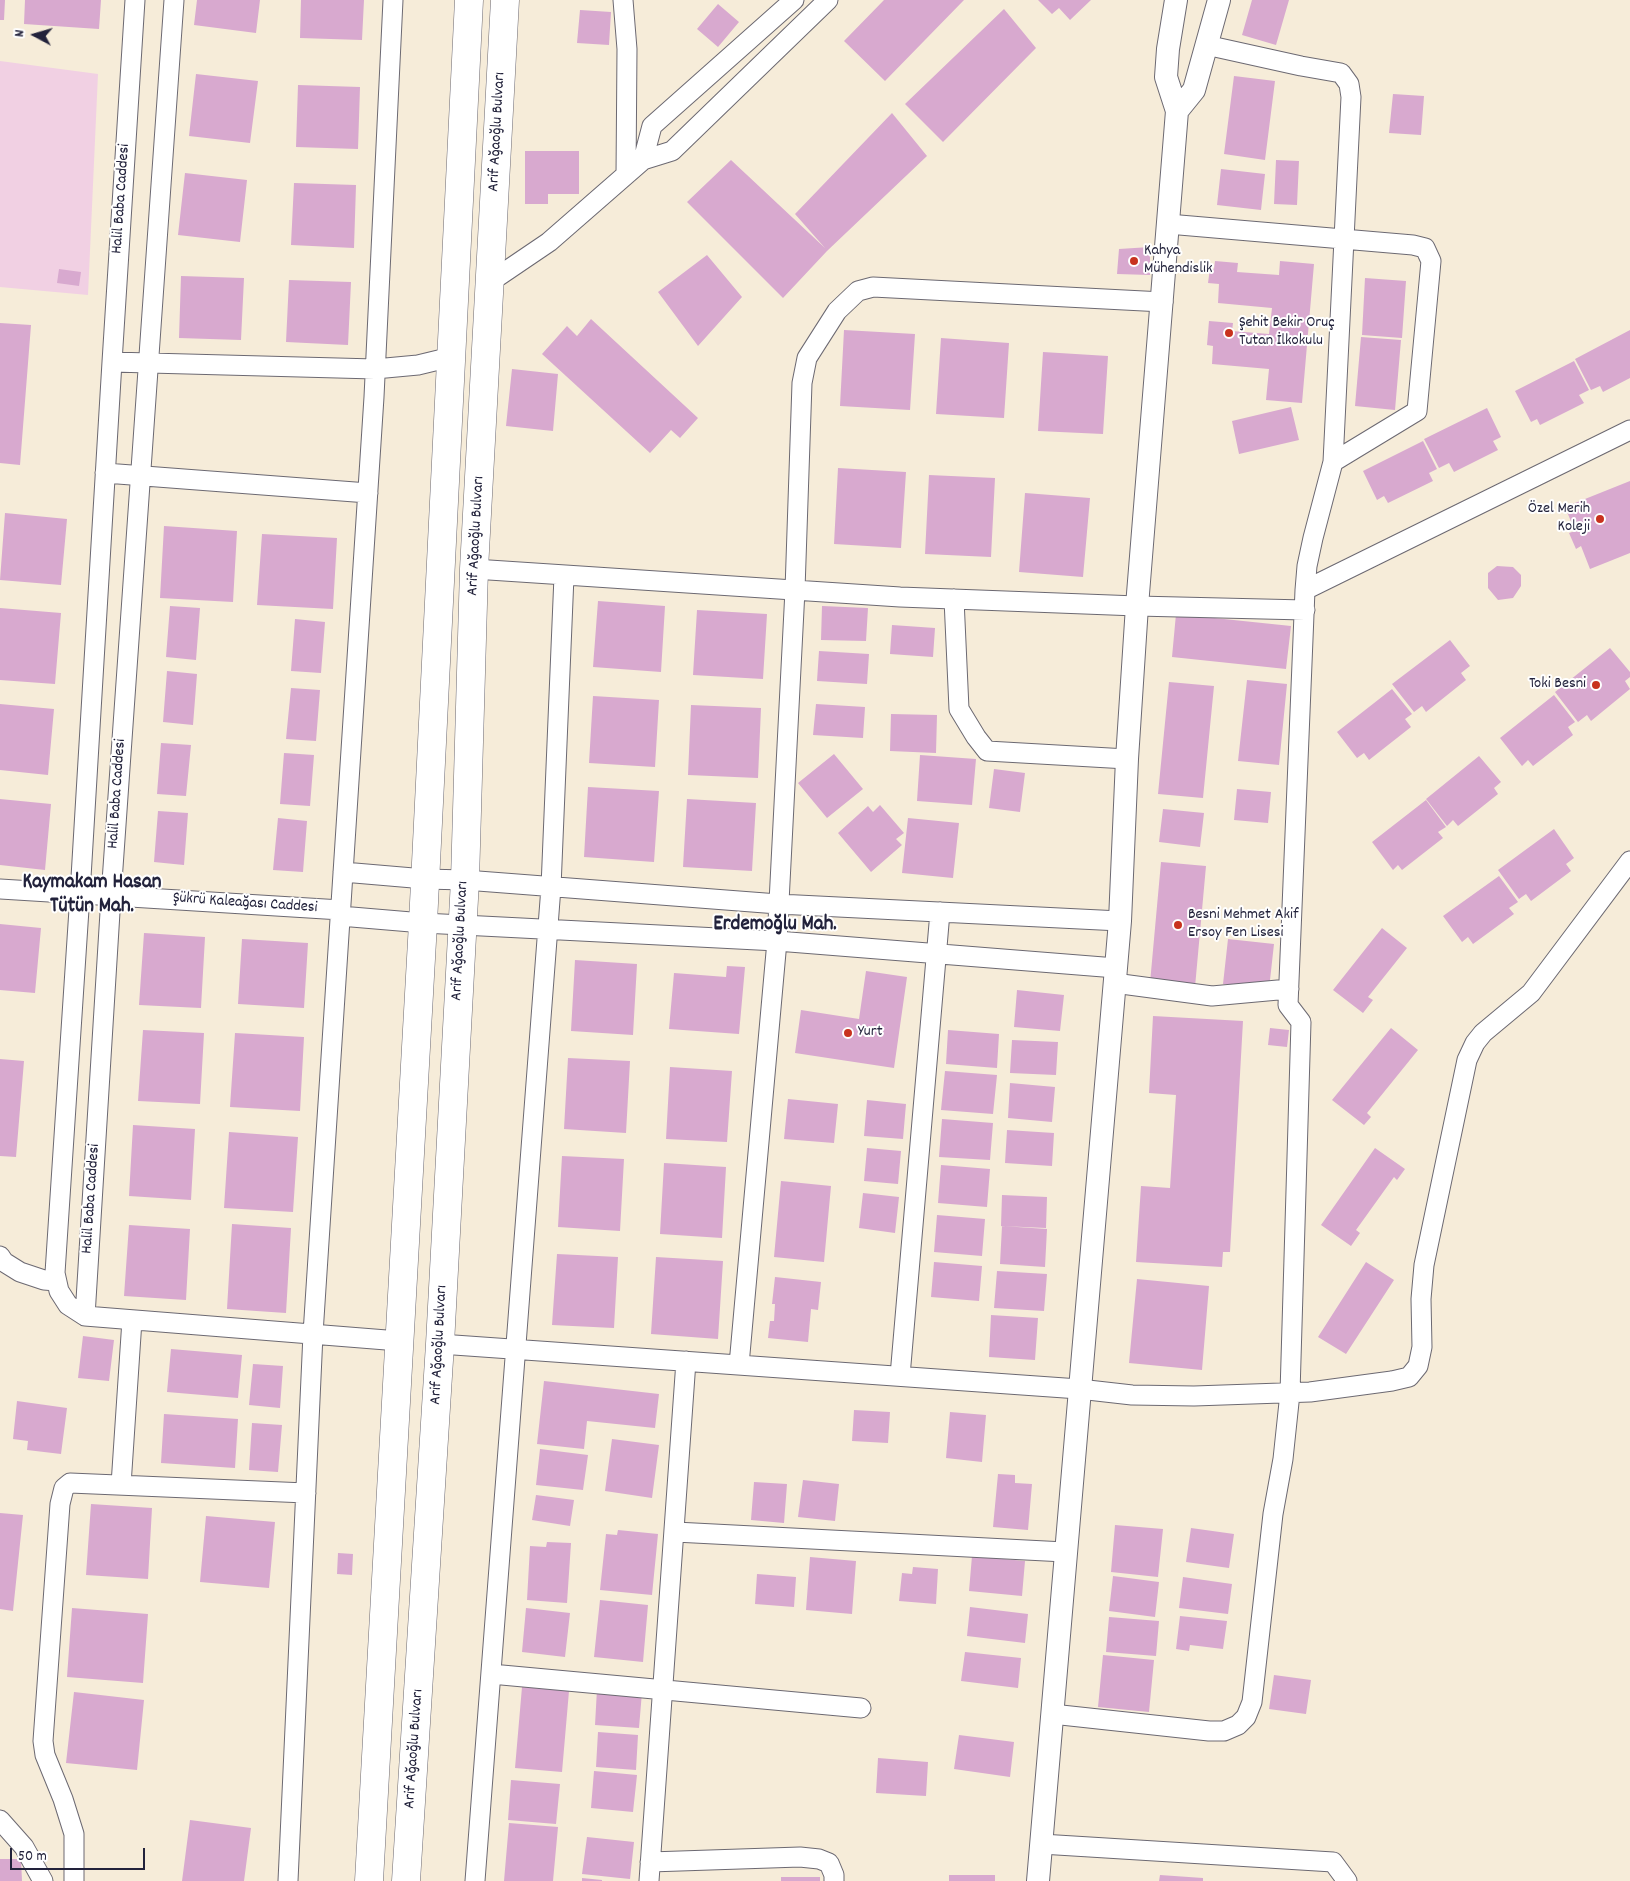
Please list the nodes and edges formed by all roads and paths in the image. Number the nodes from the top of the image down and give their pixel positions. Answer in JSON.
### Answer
{"nodes":[{"id":1,"x":135,"y":0,"type":"edge"},
{"id":2,"x":174,"y":0,"type":"edge"},
{"id":3,"x":393,"y":0,"type":"edge"},
{"id":4,"x":469,"y":0,"type":"edge"},
{"id":5,"x":505,"y":0,"type":"edge"},
{"id":6,"x":623,"y":0,"type":"edge"},
{"id":7,"x":794,"y":0,"type":"edge"},
{"id":8,"x":828,"y":0,"type":"edge"},
{"id":9,"x":1176,"y":0,"type":"edge"},
{"id":10,"x":1219,"y":0,"type":"edge"},
{"id":11,"x":1206,"y":46,"type":"junction"},
{"id":12,"x":1177,"y":112,"type":"junction"},
{"id":13,"x":644,"y":160,"type":"junction"},
{"id":14,"x":626,"y":175,"type":"junction"},
{"id":15,"x":1168,"y":224,"type":"junction"},
{"id":16,"x":1344,"y":239,"type":"junction"},
{"id":17,"x":490,"y":282,"type":"junction"},
{"id":18,"x":1163,"y":302,"type":"junction"},
{"id":19,"x":451,"y":357,"type":"junction"},
{"id":20,"x":112,"y":362,"type":"junction"},
{"id":21,"x":149,"y":363,"type":"junction"},
{"id":22,"x":375,"y":369,"type":"junction"},
{"id":23,"x":1630,"y":430,"type":"edge"},
{"id":24,"x":1333,"y":462,"type":"junction"},
{"id":25,"x":106,"y":473,"type":"junction"},
{"id":26,"x":141,"y":476,"type":"junction"},
{"id":27,"x":368,"y":492,"type":"junction"},
{"id":28,"x":474,"y":569,"type":"junction"},
{"id":29,"x":564,"y":576,"type":"junction"},
{"id":30,"x":795,"y":590,"type":"junction"},
{"id":31,"x":1305,"y":590,"type":"junction"},
{"id":32,"x":954,"y":599,"type":"junction"},
{"id":33,"x":1137,"y":606,"type":"junction"},
{"id":34,"x":1305,"y":610,"type":"junction"},
{"id":35,"x":1127,"y":758,"type":"junction"},
{"id":36,"x":1630,"y":861,"type":"edge"},
{"id":37,"x":343,"y":872,"type":"junction"},
{"id":38,"x":425,"y":879,"type":"junction"},
{"id":39,"x":465,"y":880,"type":"junction"},
{"id":40,"x":551,"y":887,"type":"junction"},
{"id":41,"x":0,"y":889,"type":"edge"},
{"id":42,"x":80,"y":894,"type":"junction"},
{"id":43,"x":111,"y":896,"type":"junction"},
{"id":44,"x":778,"y":904,"type":"junction"},
{"id":45,"x":940,"y":912,"type":"junction"},
{"id":46,"x":340,"y":913,"type":"junction"},
{"id":47,"x":1120,"y":922,"type":"junction"},
{"id":48,"x":423,"y":923,"type":"junction"},
{"id":49,"x":462,"y":925,"type":"junction"},
{"id":50,"x":547,"y":929,"type":"junction"},
{"id":51,"x":777,"y":941,"type":"junction"},
{"id":52,"x":937,"y":954,"type":"junction"},
{"id":53,"x":1115,"y":975,"type":"junction"},
{"id":54,"x":1289,"y":989,"type":"junction"},
{"id":55,"x":0,"y":1256,"type":"edge"},
{"id":56,"x":56,"y":1281,"type":"junction"},
{"id":57,"x":85,"y":1316,"type":"junction"},
{"id":58,"x":132,"y":1320,"type":"junction"},
{"id":59,"x":313,"y":1334,"type":"junction"},
{"id":60,"x":399,"y":1341,"type":"junction"},
{"id":61,"x":440,"y":1344,"type":"junction"},
{"id":62,"x":515,"y":1348,"type":"junction"},
{"id":63,"x":686,"y":1361,"type":"junction"},
{"id":64,"x":739,"y":1365,"type":"junction"},
{"id":65,"x":900,"y":1376,"type":"junction"},
{"id":66,"x":1079,"y":1389,"type":"junction"},
{"id":67,"x":1290,"y":1393,"type":"junction"},
{"id":68,"x":121,"y":1485,"type":"junction"},
{"id":69,"x":306,"y":1494,"type":"junction"},
{"id":70,"x":675,"y":1532,"type":"junction"},
{"id":71,"x":1065,"y":1552,"type":"junction"},
{"id":72,"x":491,"y":1674,"type":"junction"},
{"id":73,"x":663,"y":1689,"type":"junction"},
{"id":74,"x":861,"y":1708,"type":"dead end"},
{"id":75,"x":1052,"y":1714,"type":"junction"},
{"id":76,"x":0,"y":1820,"type":"edge"},
{"id":77,"x":1041,"y":1844,"type":"junction"},
{"id":78,"x":650,"y":1872,"type":"edge"},
{"id":79,"x":43,"y":1881,"type":"edge"},
{"id":80,"x":74,"y":1881,"type":"edge"},
{"id":81,"x":288,"y":1881,"type":"edge"},
{"id":82,"x":370,"y":1881,"type":"edge"},
{"id":83,"x":406,"y":1881,"type":"edge"},
{"id":84,"x":475,"y":1881,"type":"edge"},
{"id":85,"x":834,"y":1881,"type":"edge"},
{"id":86,"x":1038,"y":1881,"type":"edge"},
{"id":87,"x":1347,"y":1881,"type":"edge"}],
"edges":[{"from":1,"to":20,"type":"street","name":"Halil Baba Caddesi"},
{"from":2,"to":21,"type":"street","name":"Halil Baba Caddesi"},
{"from":3,"to":22,"type":"street"},
{"from":4,"to":19,"type":"highway"},
{"from":5,"to":17,"type":"highway","name":"Arif Ağaoğlu Bulvarı"},
{"from":6,"to":14,"type":"street"},
{"from":7,"to":13,"type":"street"},
{"from":8,"to":13,"type":"street"},
{"from":9,"to":12,"type":"street"},
{"from":10,"to":11,"type":"street"},
{"from":11,"to":12,"type":"street"},
{"from":11,"to":16,"type":"street"},
{"from":12,"to":15,"type":"street"},
{"from":13,"to":14,"type":"street"},
{"from":14,"to":17,"type":"street"},
{"from":15,"to":16,"type":"street"},
{"from":15,"to":18,"type":"street"},
{"from":16,"to":24,"type":"street"},
{"from":16,"to":24,"type":"street"},
{"from":17,"to":28,"type":"highway","name":"Arif Ağaoğlu Bulvarı"},
{"from":18,"to":30,"type":"street"},
{"from":18,"to":33,"type":"street"},
{"from":19,"to":22,"type":"street"},
{"from":19,"to":38,"type":"highway"},
{"from":20,"to":21,"type":"street"},
{"from":20,"to":25,"type":"street","name":"Halil Baba Caddesi"},
{"from":21,"to":22,"type":"street"},
{"from":21,"to":26,"type":"street","name":"Halil Baba Caddesi"},
{"from":22,"to":27,"type":"street"},
{"from":23,"to":31,"type":"street"},
{"from":24,"to":31,"type":"street"},
{"from":25,"to":26,"type":"street"},
{"from":25,"to":42,"type":"street","name":"Halil Baba Caddesi"},
{"from":26,"to":27,"type":"street"},
{"from":26,"to":43,"type":"street","name":"Halil Baba Caddesi"},
{"from":27,"to":37,"type":"street"},
{"from":28,"to":29,"type":"street"},
{"from":28,"to":39,"type":"highway","name":"Arif Ağaoğlu Bulvarı"},
{"from":29,"to":30,"type":"street"},
{"from":29,"to":40,"type":"street"},
{"from":30,"to":32,"type":"street"},
{"from":30,"to":44,"type":"street"},
{"from":31,"to":34,"type":"street"},
{"from":32,"to":33,"type":"street"},
{"from":32,"to":35,"type":"street"},
{"from":33,"to":34,"type":"street"},
{"from":33,"to":35,"type":"street"},
{"from":34,"to":54,"type":"street"},
{"from":35,"to":47,"type":"street"},
{"from":36,"to":67,"type":"street"},
{"from":37,"to":38,"type":"street"},
{"from":37,"to":46,"type":"street"},
{"from":38,"to":39,"type":"street"},
{"from":38,"to":48,"type":"highway"},
{"from":39,"to":40,"type":"street"},
{"from":39,"to":49,"type":"highway","name":"Arif Ağaoğlu Bulvarı"},
{"from":40,"to":44,"type":"street"},
{"from":40,"to":50,"type":"street"},
{"from":41,"to":42,"type":"street","name":"Şükrü Kaleağası Caddesi"},
{"from":42,"to":43,"type":"street","name":"Şükrü Kaleağası Caddesi"},
{"from":42,"to":56,"type":"street","name":"Halil Baba Caddesi"},
{"from":43,"to":46,"type":"street","name":"Şükrü Kaleağası Caddesi"},
{"from":43,"to":57,"type":"street","name":"Halil Baba Caddesi"},
{"from":44,"to":45,"type":"street"},
{"from":44,"to":51,"type":"street"},
{"from":45,"to":47,"type":"street"},
{"from":45,"to":52,"type":"street"},
{"from":46,"to":48,"type":"street","name":"Şükrü Kaleağası Caddesi"},
{"from":46,"to":59,"type":"street"},
{"from":47,"to":53,"type":"street"},
{"from":48,"to":49,"type":"street","name":"Şükrü Kaleağası Caddesi"},
{"from":48,"to":60,"type":"highway"},
{"from":49,"to":50,"type":"street","name":"Şükrü Kaleağası Caddesi"},
{"from":49,"to":61,"type":"highway","name":"Arif Ağaoğlu Bulvarı"},
{"from":50,"to":51,"type":"street","name":"Şükrü Kaleağası Caddesi"},
{"from":50,"to":62,"type":"street"},
{"from":51,"to":52,"type":"street","name":"Şükrü Kaleağası Caddesi"},
{"from":51,"to":64,"type":"street"},
{"from":52,"to":53,"type":"street","name":"Şükrü Kaleağası Caddesi"},
{"from":52,"to":65,"type":"street"},
{"from":53,"to":54,"type":"street","name":"Şükrü Kaleağası Caddesi"},
{"from":53,"to":66,"type":"street"},
{"from":54,"to":67,"type":"street"},
{"from":55,"to":56,"type":"street"},
{"from":56,"to":57,"type":"street"},
{"from":57,"to":58,"type":"street"},
{"from":58,"to":59,"type":"street"},
{"from":58,"to":68,"type":"street"},
{"from":59,"to":60,"type":"street"},
{"from":59,"to":69,"type":"street"},
{"from":60,"to":82,"type":"highway"},
{"from":61,"to":62,"type":"street"},
{"from":61,"to":83,"type":"highway","name":"Arif Ağaoğlu Bulvarı"},
{"from":62,"to":63,"type":"street"},
{"from":62,"to":72,"type":"street"},
{"from":63,"to":64,"type":"street"},
{"from":63,"to":70,"type":"street"},
{"from":64,"to":65,"type":"street"},
{"from":65,"to":66,"type":"street"},
{"from":66,"to":67,"type":"street"},
{"from":66,"to":71,"type":"street"},
{"from":67,"to":75,"type":"street"},
{"from":68,"to":69,"type":"street"},
{"from":68,"to":80,"type":"street"},
{"from":69,"to":81,"type":"street"},
{"from":70,"to":71,"type":"street"},
{"from":70,"to":73,"type":"street"},
{"from":71,"to":75,"type":"street"},
{"from":72,"to":73,"type":"street"},
{"from":72,"to":84,"type":"street"},
{"from":73,"to":74,"type":"street"},
{"from":73,"to":78,"type":"street"},
{"from":75,"to":77,"type":"street"},
{"from":76,"to":79,"type":"street"},
{"from":77,"to":86,"type":"street"},
{"from":77,"to":87,"type":"street"},
{"from":78,"to":85,"type":"street"}]}
